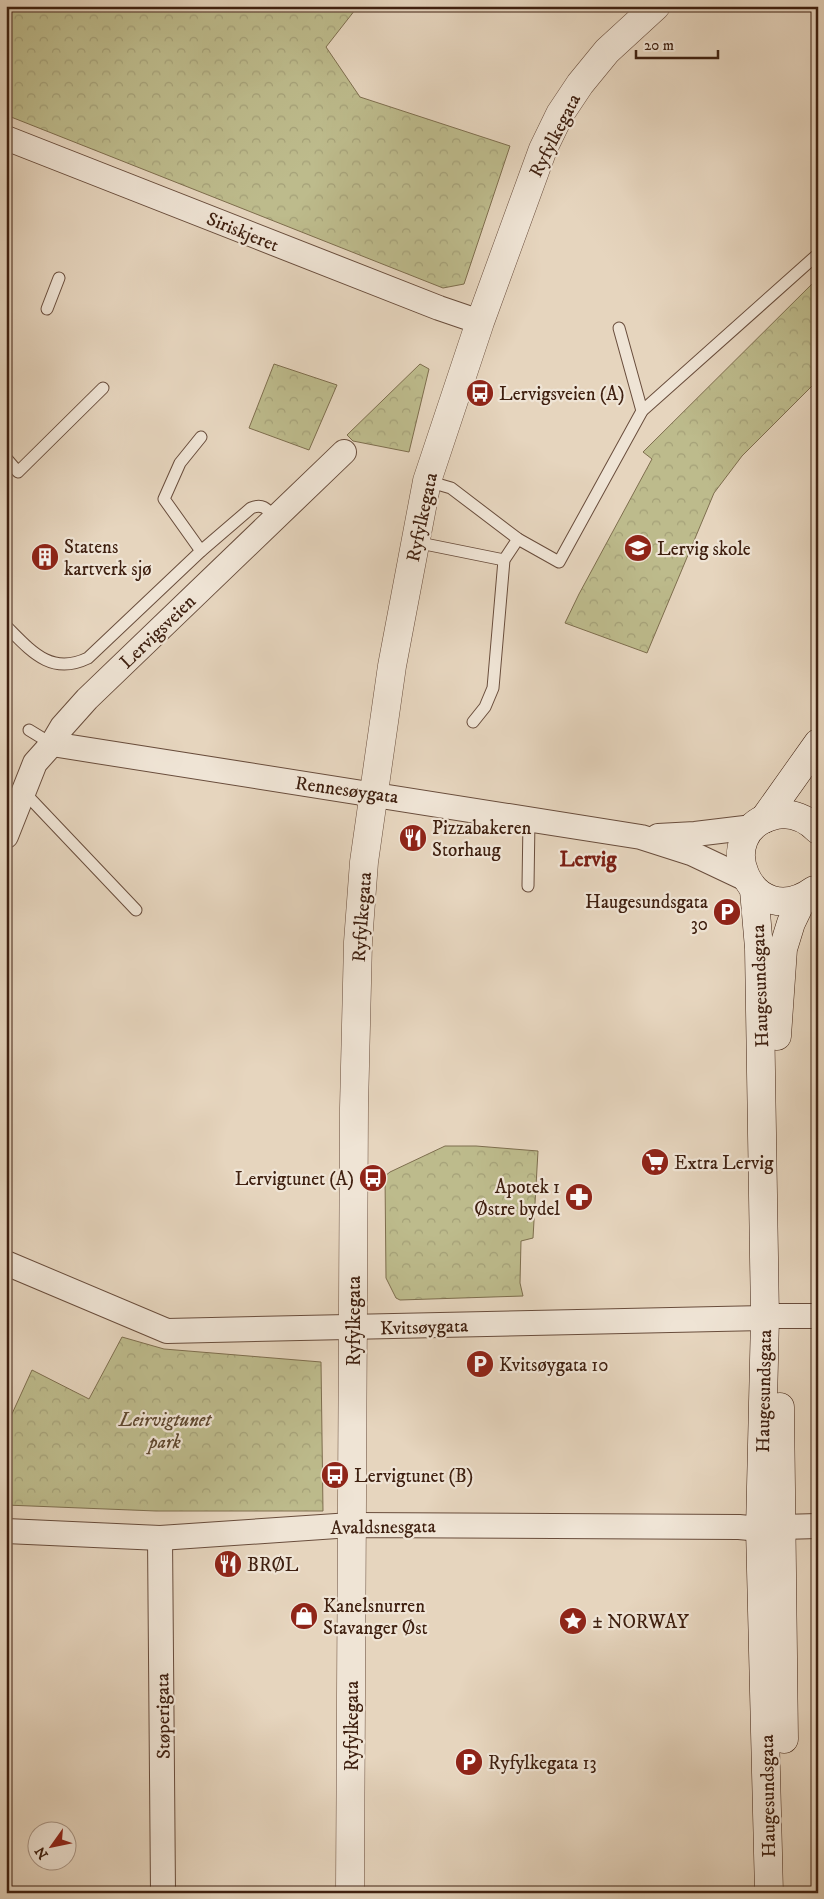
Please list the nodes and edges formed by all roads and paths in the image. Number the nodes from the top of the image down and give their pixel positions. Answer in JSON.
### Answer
{"nodes":[{"id":1,"x":656,"y":6,"type":"edge"},
{"id":2,"x":6,"y":138,"type":"edge"},
{"id":3,"x":818,"y":254,"type":"edge"},
{"id":4,"x":59,"y":278,"type":"dead end"},
{"id":5,"x":47,"y":309,"type":"dead end"},
{"id":6,"x":480,"y":322,"type":"junction"},
{"id":7,"x":619,"y":328,"type":"dead end"},
{"id":8,"x":102,"y":388,"type":"dead end"},
{"id":9,"x":642,"y":411,"type":"junction"},
{"id":10,"x":200,"y":437,"type":"dead end"},
{"id":11,"x":344,"y":452,"type":"dead end"},
{"id":12,"x":6,"y":458,"type":"edge"},
{"id":13,"x":427,"y":481,"type":"junction"},
{"id":14,"x":275,"y":518,"type":"junction"},
{"id":15,"x":518,"y":539,"type":"junction"},
{"id":16,"x":414,"y":542,"type":"junction"},
{"id":17,"x":201,"y":551,"type":"junction"},
{"id":18,"x":504,"y":560,"type":"junction"},
{"id":19,"x":6,"y":626,"type":"edge"},
{"id":20,"x":473,"y":722,"type":"dead end"},
{"id":21,"x":29,"y":730,"type":"dead end"},
{"id":22,"x":818,"y":743,"type":"edge"},
{"id":23,"x":52,"y":744,"type":"junction"},
{"id":24,"x":23,"y":791,"type":"junction"},
{"id":25,"x":374,"y":794,"type":"junction"},
{"id":26,"x":529,"y":820,"type":"junction"},
{"id":27,"x":758,"y":823,"type":"junction"},
{"id":28,"x":818,"y":825,"type":"edge"},
{"id":29,"x":6,"y":836,"type":"edge"},
{"id":30,"x":641,"y":836,"type":"junction"},
{"id":31,"x":750,"y":884,"type":"junction"},
{"id":32,"x":528,"y":886,"type":"dead end"},
{"id":33,"x":813,"y":891,"type":"edge"},
{"id":34,"x":136,"y":910,"type":"dead end"},
{"id":35,"x":6,"y":1263,"type":"edge"},
{"id":36,"x":818,"y":1316,"type":"edge"},
{"id":37,"x":772,"y":1317,"type":"junction"},
{"id":38,"x":353,"y":1328,"type":"junction"},
{"id":39,"x":351,"y":1525,"type":"junction"},
{"id":40,"x":818,"y":1526,"type":"edge"},
{"id":41,"x":771,"y":1528,"type":"junction"},
{"id":42,"x":6,"y":1531,"type":"edge"},
{"id":43,"x":160,"y":1538,"type":"junction"},
{"id":44,"x":163,"y":1893,"type":"edge"},
{"id":45,"x":350,"y":1893,"type":"edge"},
{"id":46,"x":769,"y":1893,"type":"edge"},
{"id":47,"x":786,"y":1893,"type":"edge"}],
"edges":[{"from":1,"to":6,"type":"main road","name":"Ryfylkegata"},
{"from":2,"to":6,"type":"street","name":"Siriskjeret"},
{"from":3,"to":9,"type":"lane"},
{"from":4,"to":5,"type":"lane"},
{"from":6,"to":13,"type":"main road","name":"Ryfylkegata"},
{"from":7,"to":9,"type":"lane"},
{"from":8,"to":12,"type":"lane"},
{"from":9,"to":15,"type":"lane"},
{"from":10,"to":17,"type":"lane"},
{"from":11,"to":14,"type":"street","name":"Lervigsveien"},
{"from":13,"to":15,"type":"lane"},
{"from":13,"to":16,"type":"main road","name":"Ryfylkegata"},
{"from":14,"to":17,"type":"lane"},
{"from":14,"to":23,"type":"street","name":"Lervigsveien"},
{"from":15,"to":18,"type":"lane"},
{"from":16,"to":18,"type":"lane"},
{"from":16,"to":25,"type":"main road","name":"Ryfylkegata"},
{"from":17,"to":19,"type":"lane"},
{"from":18,"to":20,"type":"lane"},
{"from":21,"to":23,"type":"lane"},
{"from":22,"to":27,"type":"main road"},
{"from":23,"to":24,"type":"street","name":"Lervigsveien"},
{"from":23,"to":25,"type":"street","name":"Rennesøygata"},
{"from":24,"to":29,"type":"street","name":"Lervigsveien"},
{"from":24,"to":34,"type":"lane"},
{"from":25,"to":26,"type":"street","name":"Rennesøygata"},
{"from":25,"to":38,"type":"main road","name":"Ryfylkegata"},
{"from":26,"to":30,"type":"street","name":"Rennesøygata"},
{"from":26,"to":32,"type":"lane"},
{"from":27,"to":28,"type":"main road"},
{"from":27,"to":30,"type":"street","name":"Rennesøygata"},
{"from":27,"to":31,"type":"main road","name":"Haugesundsgata"},
{"from":30,"to":31,"type":"street","name":"Rennesøygata"},
{"from":31,"to":33,"type":"main road"},
{"from":31,"to":37,"type":"main road","name":"Haugesundsgata"},
{"from":33,"to":37,"type":"main road","name":"Haugesundsgata"},
{"from":35,"to":38,"type":"street","name":"Kvitsøygata"},
{"from":36,"to":37,"type":"street","name":"Kvitsøygata"},
{"from":37,"to":38,"type":"street","name":"Kvitsøygata"},
{"from":37,"to":41,"type":"main road","name":"Haugesundsgata"},
{"from":38,"to":39,"type":"main road","name":"Ryfylkegata"},
{"from":39,"to":41,"type":"street","name":"Avaldsnesgata"},
{"from":39,"to":43,"type":"street","name":"Avaldsnesgata"},
{"from":39,"to":45,"type":"main road","name":"Ryfylkegata"},
{"from":40,"to":41,"type":"street","name":"Avaldsnesgata"},
{"from":41,"to":46,"type":"main road","name":"Haugesundsgata"},
{"from":41,"to":47,"type":"main road","name":"Haugesundsgata"},
{"from":42,"to":43,"type":"street","name":"Avaldsnesgata"},
{"from":43,"to":44,"type":"street","name":"Støperigata"}]}
